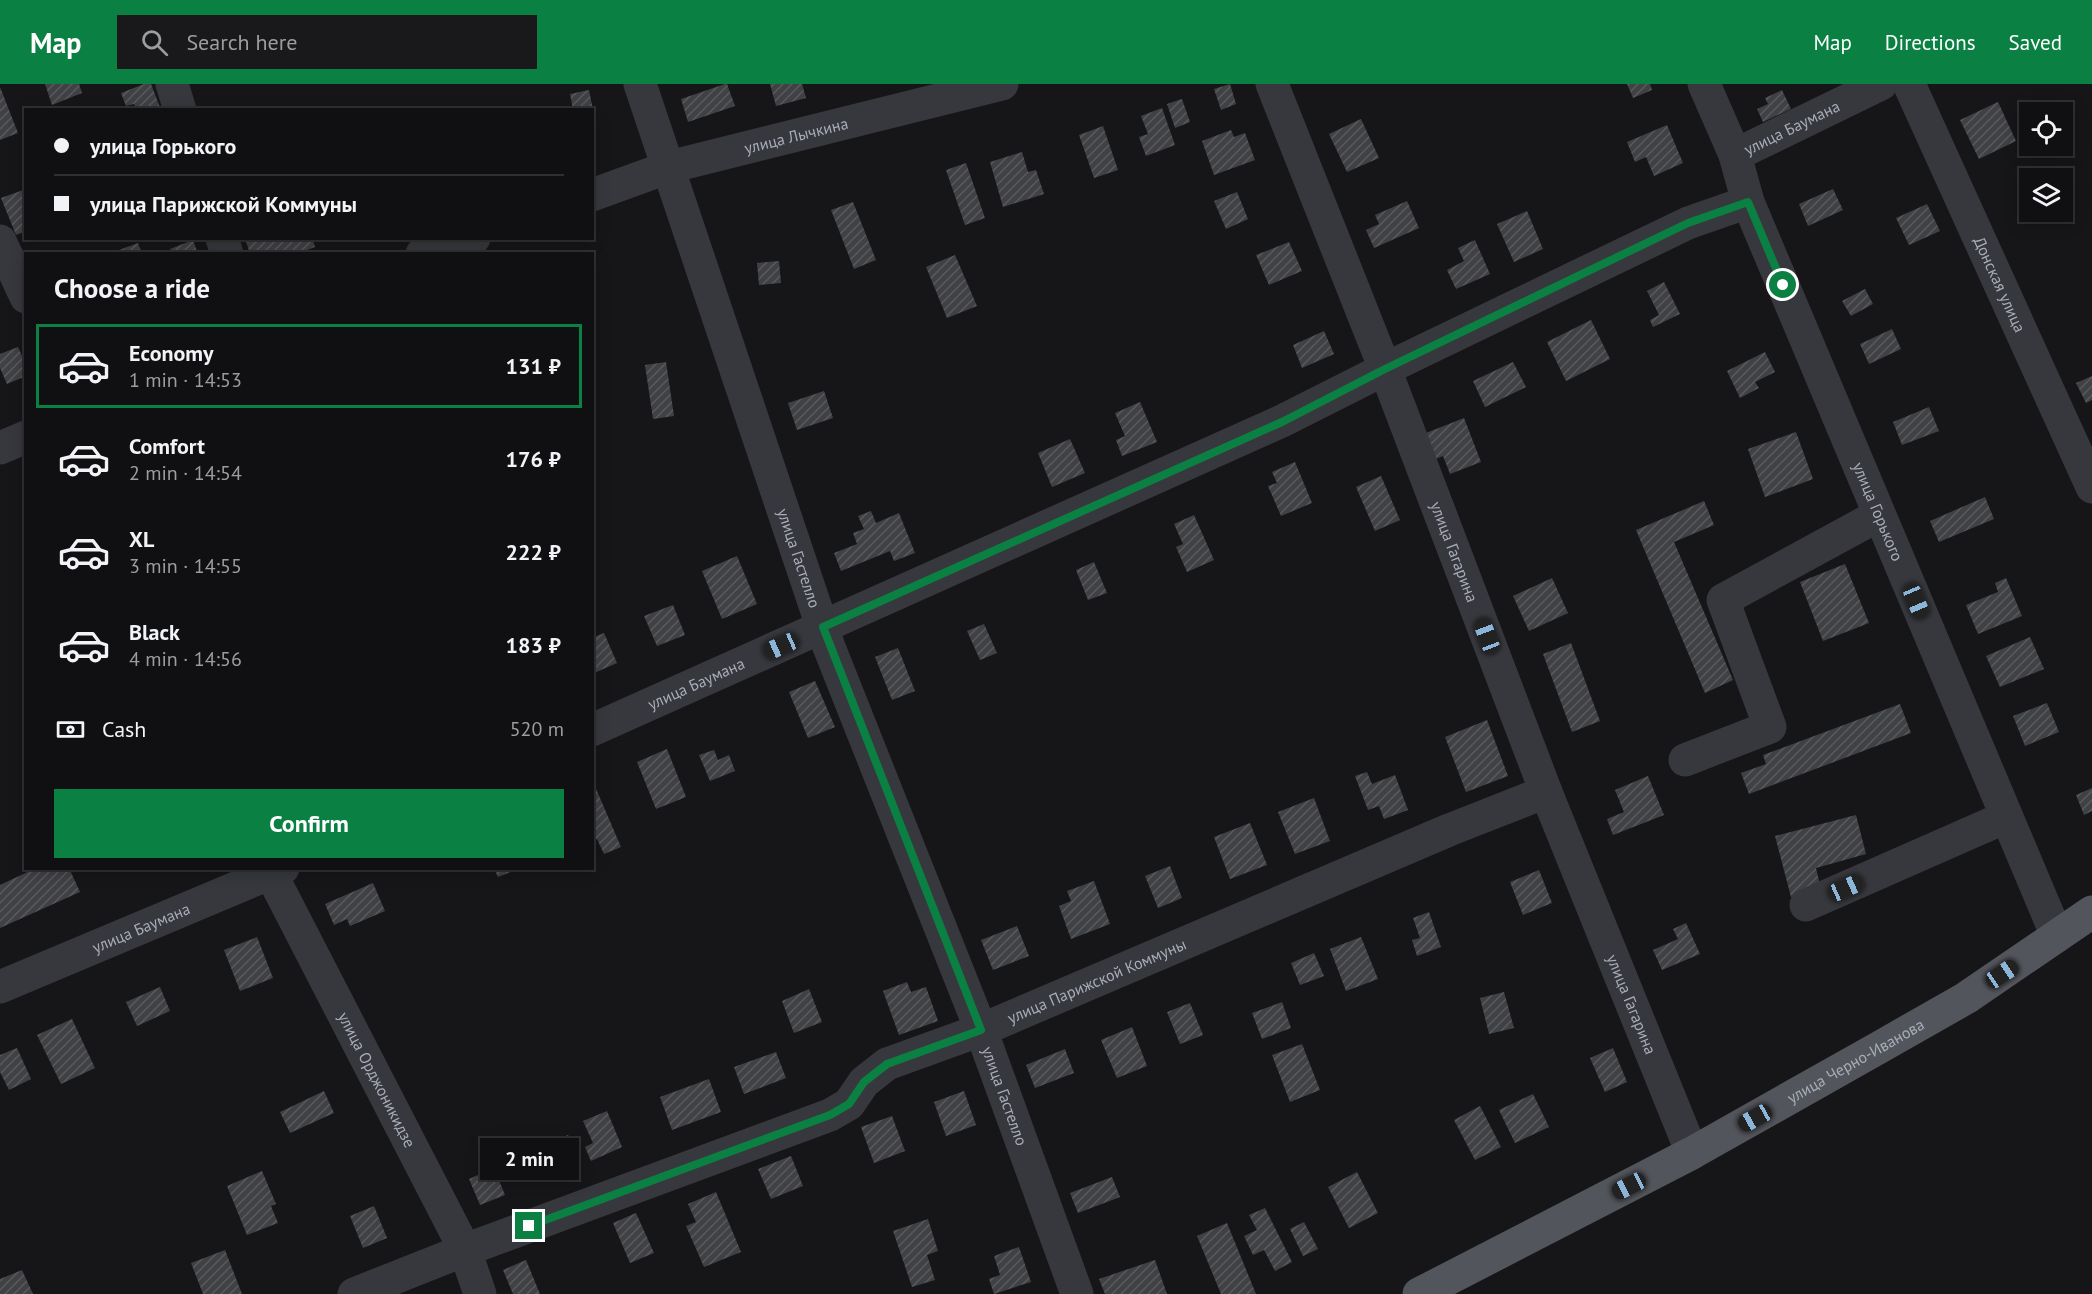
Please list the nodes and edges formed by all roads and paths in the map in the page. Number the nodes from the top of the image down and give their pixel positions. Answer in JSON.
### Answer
{"nodes":[{"id":1,"x":172,"y":84,"type":"edge"},
{"id":2,"x":640,"y":84,"type":"edge"},
{"id":3,"x":1002,"y":84,"type":"edge"},
{"id":4,"x":1272,"y":84,"type":"edge"},
{"id":5,"x":1704,"y":84,"type":"edge"},
{"id":6,"x":1881,"y":84,"type":"edge"},
{"id":7,"x":1909,"y":84,"type":"edge"},
{"id":8,"x":179,"y":108,"type":"edge"},
{"id":9,"x":1735,"y":156,"type":"junction"},
{"id":10,"x":669,"y":167,"type":"junction"},
{"id":11,"x":594,"y":194,"type":"edge"},
{"id":12,"x":1748,"y":202,"type":"junction"},
{"id":13,"x":468,"y":240,"type":"edge"},
{"id":14,"x":0,"y":242,"type":"edge"},
{"id":15,"x":428,"y":252,"type":"edge"},
{"id":16,"x":24,"y":293,"type":"edge"},
{"id":17,"x":1385,"y":369,"type":"junction"},
{"id":18,"x":24,"y":438,"type":"edge"},
{"id":19,"x":0,"y":448,"type":"edge"},
{"id":20,"x":2088,"y":468,"type":"edge"},
{"id":21,"x":1879,"y":515,"type":"junction"},
{"id":22,"x":823,"y":627,"type":"junction"},
{"id":23,"x":594,"y":729,"type":"edge"},
{"id":24,"x":1685,"y":760,"type":"dead end"},
{"id":25,"x":1546,"y":792,"type":"junction"},
{"id":26,"x":2006,"y":817,"type":"junction"},
{"id":27,"x":274,"y":870,"type":"edge"},
{"id":28,"x":1806,"y":905,"type":"dead end"},
{"id":29,"x":2092,"y":912,"type":"edge"},
{"id":30,"x":2057,"y":936,"type":"junction"},
{"id":31,"x":0,"y":987,"type":"edge"},
{"id":32,"x":981,"y":1030,"type":"junction"},
{"id":33,"x":1692,"y":1153,"type":"junction"},
{"id":34,"x":465,"y":1250,"type":"junction"},
{"id":35,"x":354,"y":1294,"type":"edge"},
{"id":36,"x":480,"y":1294,"type":"edge"},
{"id":37,"x":1077,"y":1294,"type":"edge"},
{"id":38,"x":1419,"y":1294,"type":"edge"}],
"edges":[{"from":1,"to":8,"type":"street"},
{"from":2,"to":10,"type":"street","name":"улица Гастелло"},
{"from":3,"to":10,"type":"street","name":"улица Лычкина"},
{"from":4,"to":17,"type":"street","name":"улица Гагарина"},
{"from":5,"to":9,"type":"street","name":"улица Горького"},
{"from":6,"to":9,"type":"street","name":"улица Баумана"},
{"from":7,"to":20,"type":"street","name":"Донская улица"},
{"from":9,"to":12,"type":"street","name":"улица Горького"},
{"from":10,"to":11,"type":"street","name":"улица Лычкина"},
{"from":10,"to":22,"type":"street","name":"улица Гастелло"},
{"from":12,"to":17,"type":"street","name":"улица Баумана"},
{"from":12,"to":21,"type":"street","name":"улица Горького"},
{"from":13,"to":15,"type":"street"},
{"from":14,"to":16,"type":"street"},
{"from":17,"to":22,"type":"street","name":"улица Баумана"},
{"from":17,"to":25,"type":"street","name":"улица Гагарина"},
{"from":18,"to":19,"type":"street"},
{"from":21,"to":24,"type":"street"},
{"from":21,"to":26,"type":"street","name":"улица Горького"},
{"from":22,"to":23,"type":"street","name":"улица Баумана"},
{"from":22,"to":32,"type":"street","name":"улица Гастелло"},
{"from":25,"to":32,"type":"street","name":"улица Парижской Коммуны"},
{"from":25,"to":33,"type":"street","name":"улица Гагарина"},
{"from":26,"to":28,"type":"street"},
{"from":26,"to":30,"type":"street","name":"улица Горького"},
{"from":27,"to":31,"type":"street","name":"улица Баумана"},
{"from":27,"to":34,"type":"street","name":"улица Орджоникидзе"},
{"from":29,"to":30,"type":"main road","name":"улица Черно-Иванова"},
{"from":30,"to":33,"type":"main road","name":"улица Черно-Иванова"},
{"from":32,"to":34,"type":"street","name":"улица Парижской Коммуны"},
{"from":32,"to":37,"type":"street","name":"улица Гастелло"},
{"from":33,"to":38,"type":"main road","name":"улица Черно-Иванова"},
{"from":34,"to":35,"type":"street","name":"улица Парижской Коммуны"},
{"from":34,"to":36,"type":"street","name":"улица Орджоникидзе"}]}
